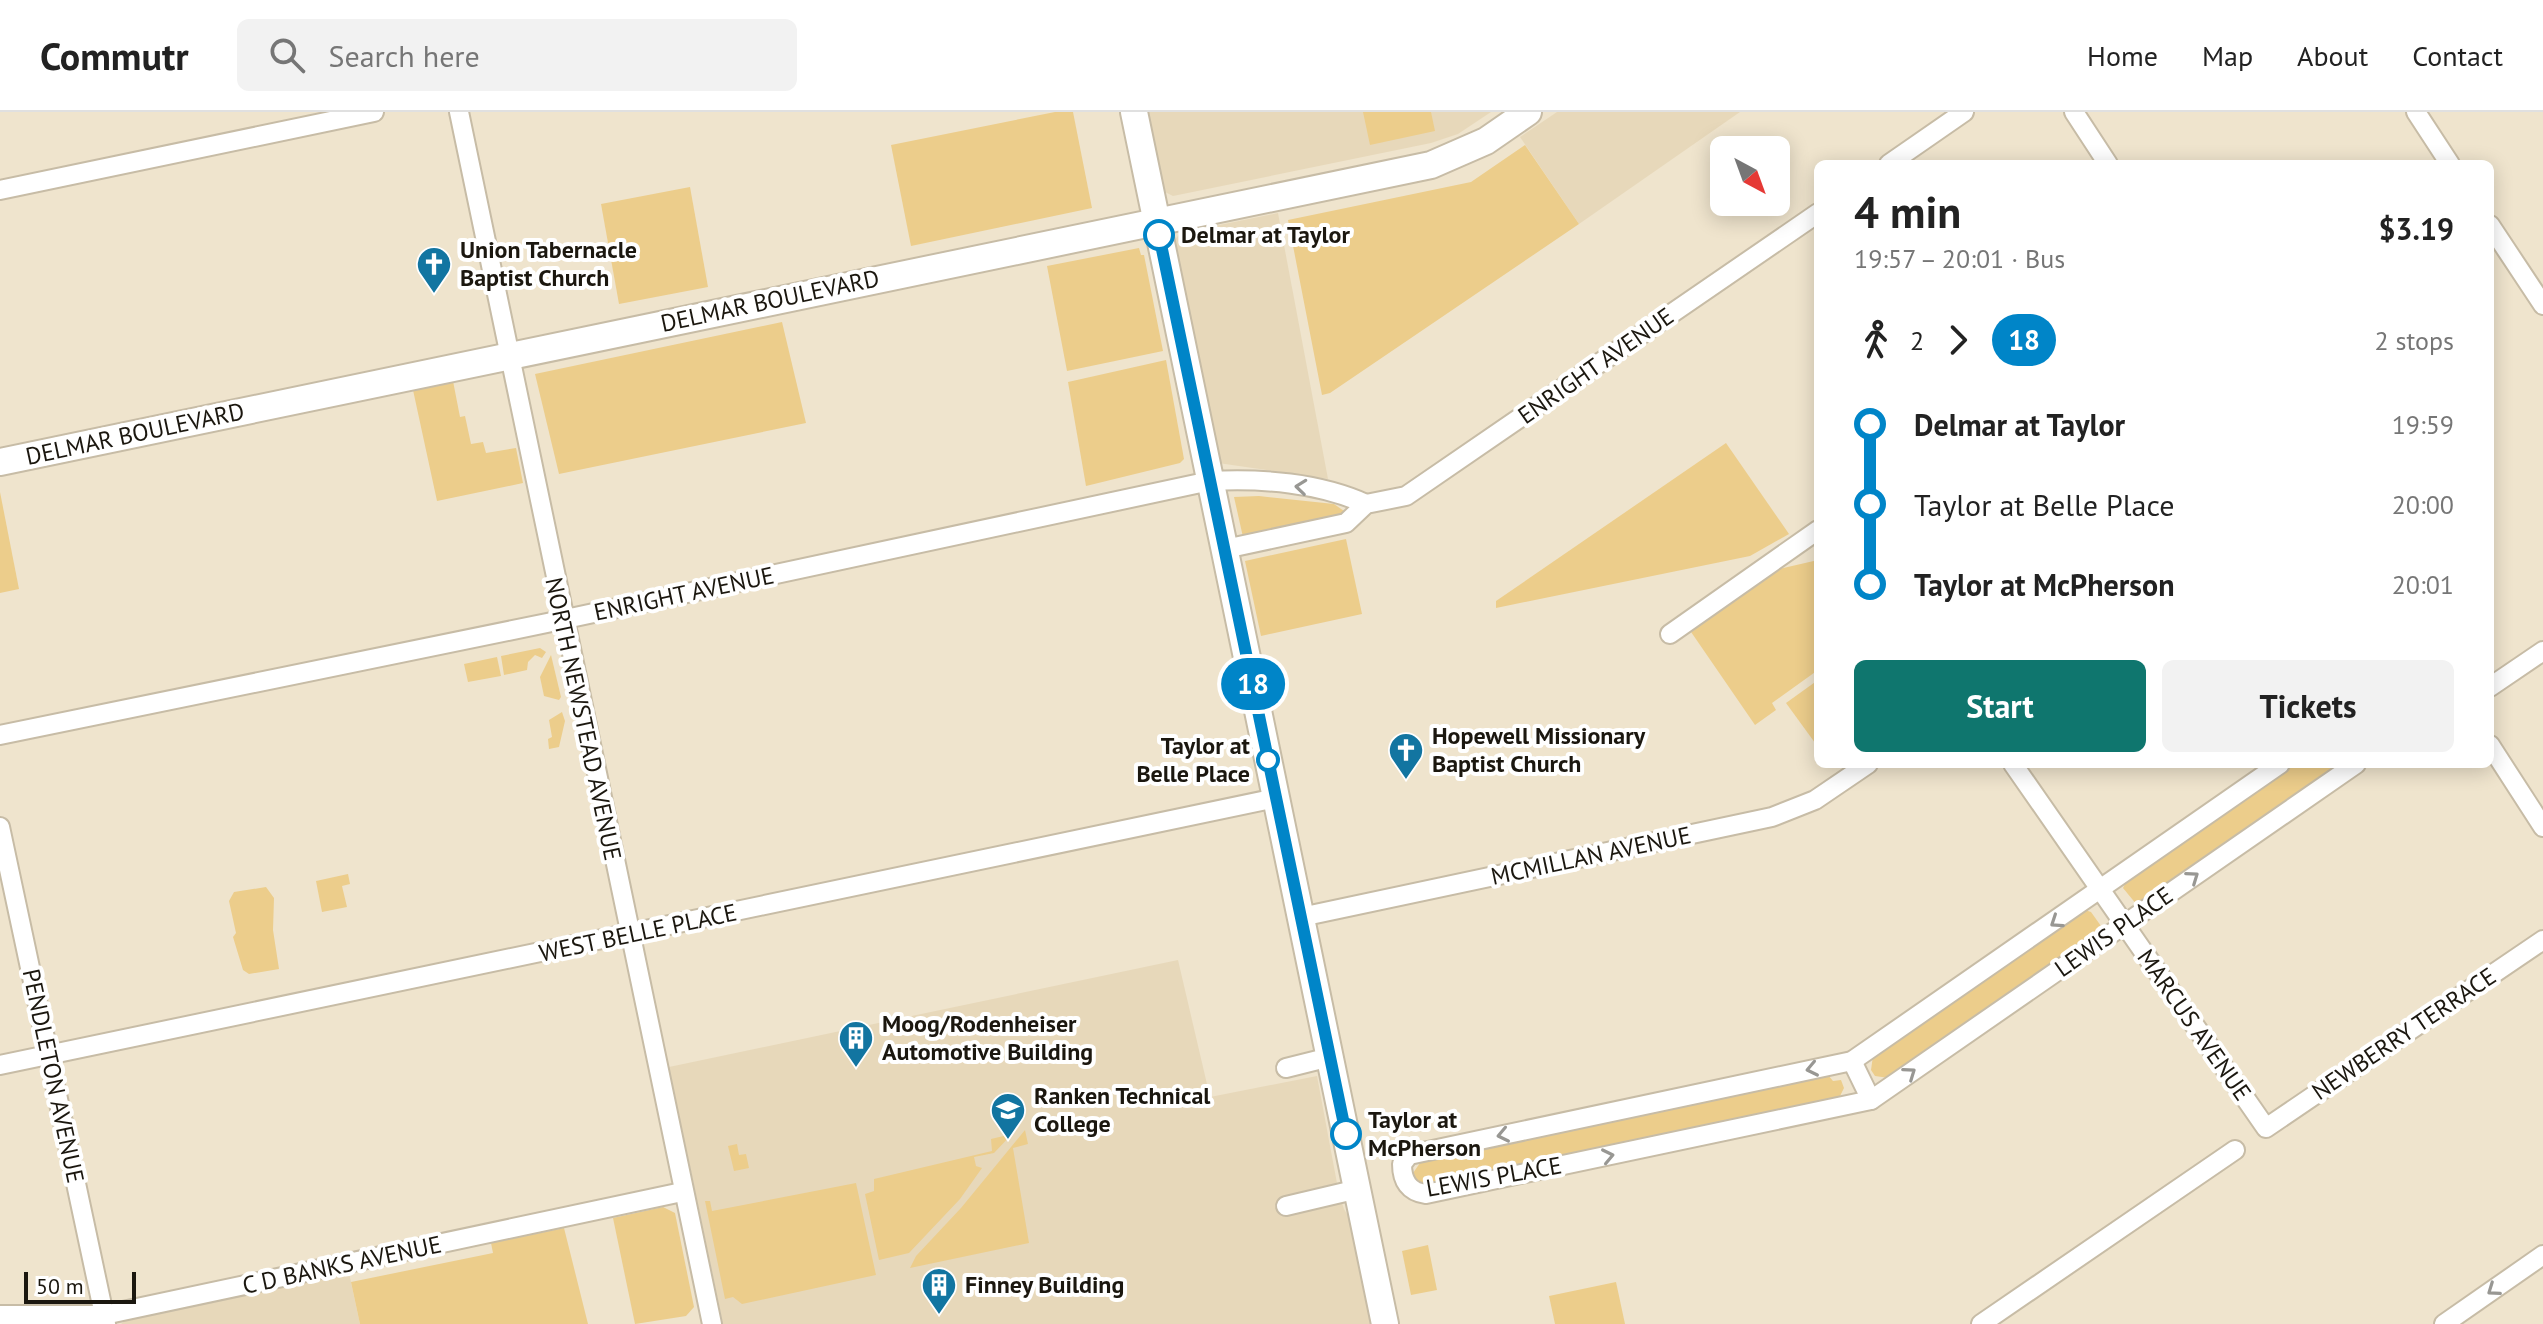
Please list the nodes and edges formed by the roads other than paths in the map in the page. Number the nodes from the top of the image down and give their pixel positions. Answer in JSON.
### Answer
{"nodes":[{"id":1,"x":374,"y":112,"type":"edge"},
{"id":2,"x":459,"y":112,"type":"edge"},
{"id":3,"x":1134,"y":112,"type":"edge"},
{"id":4,"x":1528,"y":112,"type":"edge"},
{"id":5,"x":1964,"y":112,"type":"edge"},
{"id":6,"x":2074,"y":112,"type":"edge"},
{"id":7,"x":2416,"y":112,"type":"edge"},
{"id":8,"x":1895,"y":160,"type":"edge"},
{"id":9,"x":2105,"y":160,"type":"edge"},
{"id":10,"x":2447,"y":160,"type":"edge"},
{"id":11,"x":0,"y":190,"type":"edge"},
{"id":12,"x":1814,"y":216,"type":"edge"},
{"id":13,"x":1156,"y":219,"type":"junction"},
{"id":14,"x":2494,"y":231,"type":"edge"},
{"id":15,"x":2543,"y":305,"type":"edge"},
{"id":16,"x":507,"y":357,"type":"junction"},
{"id":17,"x":0,"y":462,"type":"edge"},
{"id":18,"x":1210,"y":481,"type":"junction"},
{"id":19,"x":1366,"y":504,"type":"junction"},
{"id":20,"x":1814,"y":533,"type":"edge"},
{"id":21,"x":1225,"y":549,"type":"junction"},
{"id":22,"x":562,"y":620,"type":"junction"},
{"id":23,"x":1670,"y":634,"type":"dead end"},
{"id":24,"x":2543,"y":651,"type":"edge"},
{"id":25,"x":2494,"y":684,"type":"edge"},
{"id":26,"x":0,"y":735,"type":"edge"},
{"id":27,"x":2494,"y":751,"type":"edge"},
{"id":28,"x":1862,"y":768,"type":"edge"},
{"id":29,"x":2016,"y":768,"type":"edge"},
{"id":30,"x":2274,"y":768,"type":"edge"},
{"id":31,"x":2350,"y":768,"type":"edge"},
{"id":32,"x":1276,"y":798,"type":"junction"},
{"id":33,"x":0,"y":827,"type":"edge"},
{"id":34,"x":2543,"y":827,"type":"edge"},
{"id":35,"x":2101,"y":891,"type":"junction"},
{"id":36,"x":1301,"y":917,"type":"junction"},
{"id":37,"x":2124,"y":924,"type":"junction"},
{"id":38,"x":628,"y":935,"type":"junction"},
{"id":39,"x":2543,"y":940,"type":"edge"},
{"id":40,"x":49,"y":1055,"type":"junction"},
{"id":41,"x":1330,"y":1057,"type":"junction"},
{"id":42,"x":1852,"y":1061,"type":"junction"},
{"id":43,"x":0,"y":1065,"type":"edge"},
{"id":44,"x":1286,"y":1068,"type":"dead end"},
{"id":45,"x":1871,"y":1100,"type":"junction"},
{"id":46,"x":2266,"y":1128,"type":"joint"},
{"id":47,"x":2235,"y":1150,"type":"dead end"},
{"id":48,"x":1358,"y":1189,"type":"junction"},
{"id":49,"x":682,"y":1192,"type":"junction"},
{"id":50,"x":1286,"y":1206,"type":"dead end"},
{"id":51,"x":2543,"y":1255,"type":"edge"},
{"id":52,"x":0,"y":1315,"type":"edge"},
{"id":53,"x":105,"y":1319,"type":"edge"},
{"id":54,"x":712,"y":1324,"type":"edge"},
{"id":55,"x":1385,"y":1324,"type":"edge"},
{"id":56,"x":1981,"y":1324,"type":"edge"},
{"id":57,"x":2444,"y":1324,"type":"edge"}],
"edges":[{"from":1,"to":11,"type":"street"},
{"from":2,"to":16,"type":"street","name":"NORTH NEWSTEAD AVENUE"},
{"from":3,"to":13,"type":"main road"},
{"from":4,"to":13,"type":"main road","name":"DELMAR BOULEVARD"},
{"from":5,"to":8,"type":"street"},
{"from":6,"to":9,"type":"street"},
{"from":7,"to":10,"type":"street"},
{"from":12,"to":19,"type":"street","name":"ENRIGHT AVENUE"},
{"from":13,"to":16,"type":"main road","name":"DELMAR BOULEVARD"},
{"from":13,"to":18,"type":"main road"},
{"from":14,"to":15,"type":"street"},
{"from":16,"to":17,"type":"main road","name":"DELMAR BOULEVARD"},
{"from":16,"to":22,"type":"street","name":"NORTH NEWSTEAD AVENUE"},
{"from":19,"to":18,"type":"street","name":"ENRIGHT AVENUE","one_way":true},
{"from":18,"to":21,"type":"main road"},
{"from":18,"to":22,"type":"street","name":"ENRIGHT AVENUE"},
{"from":19,"to":21,"type":"street","name":"ENRIGHT AVENUE"},
{"from":20,"to":23,"type":"street"},
{"from":21,"to":32,"type":"main road"},
{"from":22,"to":26,"type":"street","name":"ENRIGHT AVENUE"},
{"from":22,"to":38,"type":"street","name":"NORTH NEWSTEAD AVENUE"},
{"from":24,"to":25,"type":"street"},
{"from":27,"to":34,"type":"street"},
{"from":28,"to":36,"type":"street","name":"MCMILLAN AVENUE"},
{"from":29,"to":35,"type":"street","name":"MARCUS AVENUE"},
{"from":30,"to":35,"type":"street","name":"LEWIS PLACE"},
{"from":37,"to":31,"type":"street","name":"LEWIS PLACE","one_way":true},
{"from":32,"to":36,"type":"main road"},
{"from":32,"to":38,"type":"street","name":"WEST BELLE PLACE"},
{"from":33,"to":40,"type":"street","name":"PENDLETON AVENUE"},
{"from":35,"to":37,"type":"street","name":"MARCUS AVENUE"},
{"from":35,"to":42,"type":"street","name":"LEWIS PLACE","one_way":true},
{"from":36,"to":41,"type":"main road"},
{"from":45,"to":37,"type":"street","name":"LEWIS PLACE","one_way":true},
{"from":37,"to":46,"type":"street","name":"MARCUS AVENUE"},
{"from":38,"to":40,"type":"street","name":"WEST BELLE PLACE"},
{"from":38,"to":49,"type":"street","name":"NORTH NEWSTEAD AVENUE"},
{"from":39,"to":46,"type":"street","name":"NEWBERRY TERRACE"},
{"from":40,"to":43,"type":"street","name":"WEST BELLE PLACE"},
{"from":40,"to":53,"type":"street","name":"PENDLETON AVENUE"},
{"from":41,"to":44,"type":"street"},
{"from":41,"to":48,"type":"main road"},
{"from":42,"to":45,"type":"street"},
{"from":42,"to":45,"type":"street","name":"LEWIS PLACE","one_way":true},
{"from":47,"to":56,"type":"street"},
{"from":48,"to":50,"type":"street"},
{"from":48,"to":55,"type":"main road"},
{"from":49,"to":53,"type":"street","name":"C D BANKS AVENUE"},
{"from":49,"to":54,"type":"street","name":"NORTH NEWSTEAD AVENUE"},
{"from":51,"to":57,"type":"street","one_way":true},
{"from":52,"to":53,"type":"street","name":"C D BANKS AVENUE"}]}
